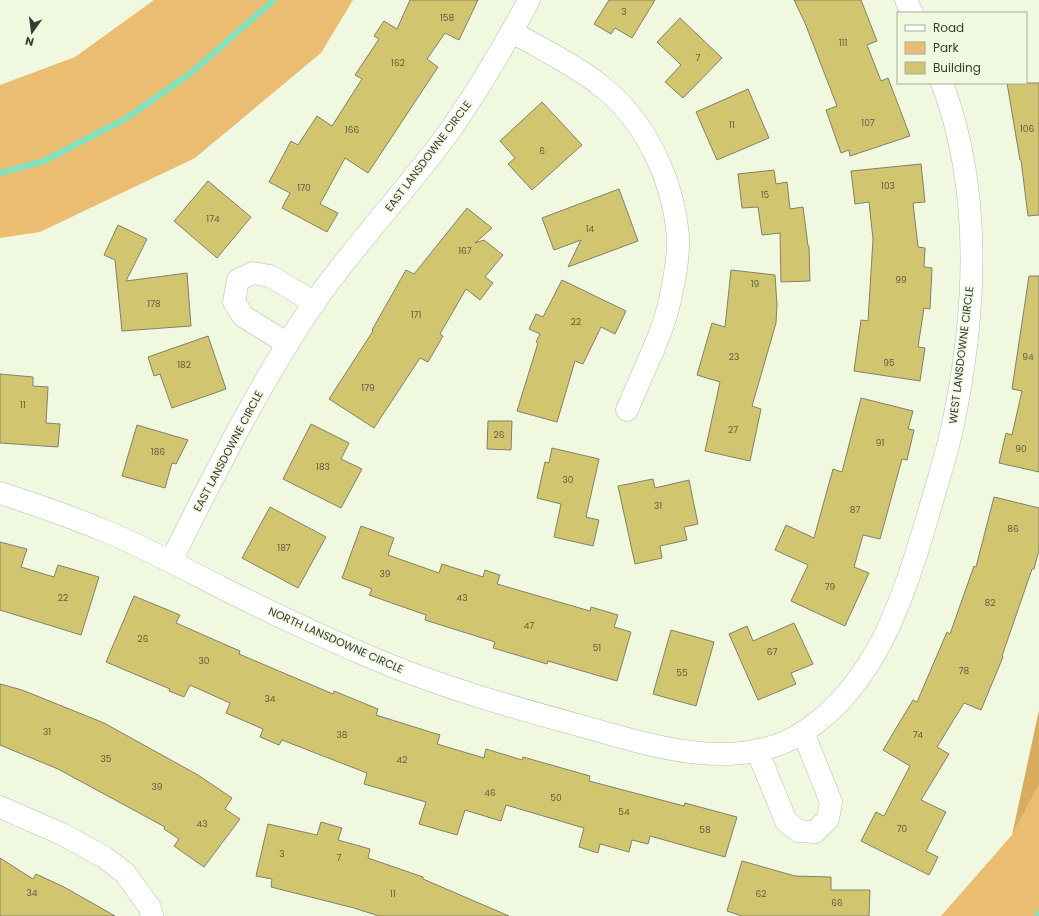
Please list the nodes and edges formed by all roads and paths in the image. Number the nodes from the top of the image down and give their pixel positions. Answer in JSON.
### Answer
{"nodes":[{"id":1,"x":528,"y":0,"type":"edge"},
{"id":2,"x":906,"y":0,"type":"edge"},
{"id":3,"x":912,"y":12,"type":"edge"},
{"id":4,"x":512,"y":32,"type":"junction"},
{"id":5,"x":942,"y":84,"type":"edge"},
{"id":6,"x":315,"y":303,"type":"junction"},
{"id":7,"x":288,"y":344,"type":"junction"},
{"id":8,"x":627,"y":410,"type":"dead end"},
{"id":9,"x":0,"y":493,"type":"edge"},
{"id":10,"x":170,"y":561,"type":"junction"},
{"id":11,"x":804,"y":732,"type":"junction"},
{"id":12,"x":780,"y":743,"type":"joint"},
{"id":13,"x":757,"y":750,"type":"junction"},
{"id":14,"x":0,"y":807,"type":"edge"},
{"id":15,"x":152,"y":916,"type":"edge"}],
"edges":[{"from":1,"to":4,"type":"street","name":"EAST LANSDOWNE CIRCLE"},
{"from":2,"to":3,"type":"street"},
{"from":4,"to":6,"type":"street","name":"EAST LANSDOWNE CIRCLE"},
{"from":4,"to":8,"type":"street"},
{"from":5,"to":11,"type":"street","name":"WEST LANSDOWNE CIRCLE"},
{"from":6,"to":7,"type":"street","name":"EAST LANSDOWNE CIRCLE"},
{"from":6,"to":7,"type":"street"},
{"from":7,"to":10,"type":"street","name":"EAST LANSDOWNE CIRCLE"},
{"from":9,"to":10,"type":"street","name":"NORTH LANSDOWNE CIRCLE"},
{"from":10,"to":13,"type":"street","name":"NORTH LANSDOWNE CIRCLE"},
{"from":11,"to":12,"type":"street","name":"WEST LANSDOWNE CIRCLE"},
{"from":11,"to":13,"type":"street"},
{"from":12,"to":13,"type":"street","name":"NORTH LANSDOWNE CIRCLE"},
{"from":14,"to":15,"type":"street"}]}
